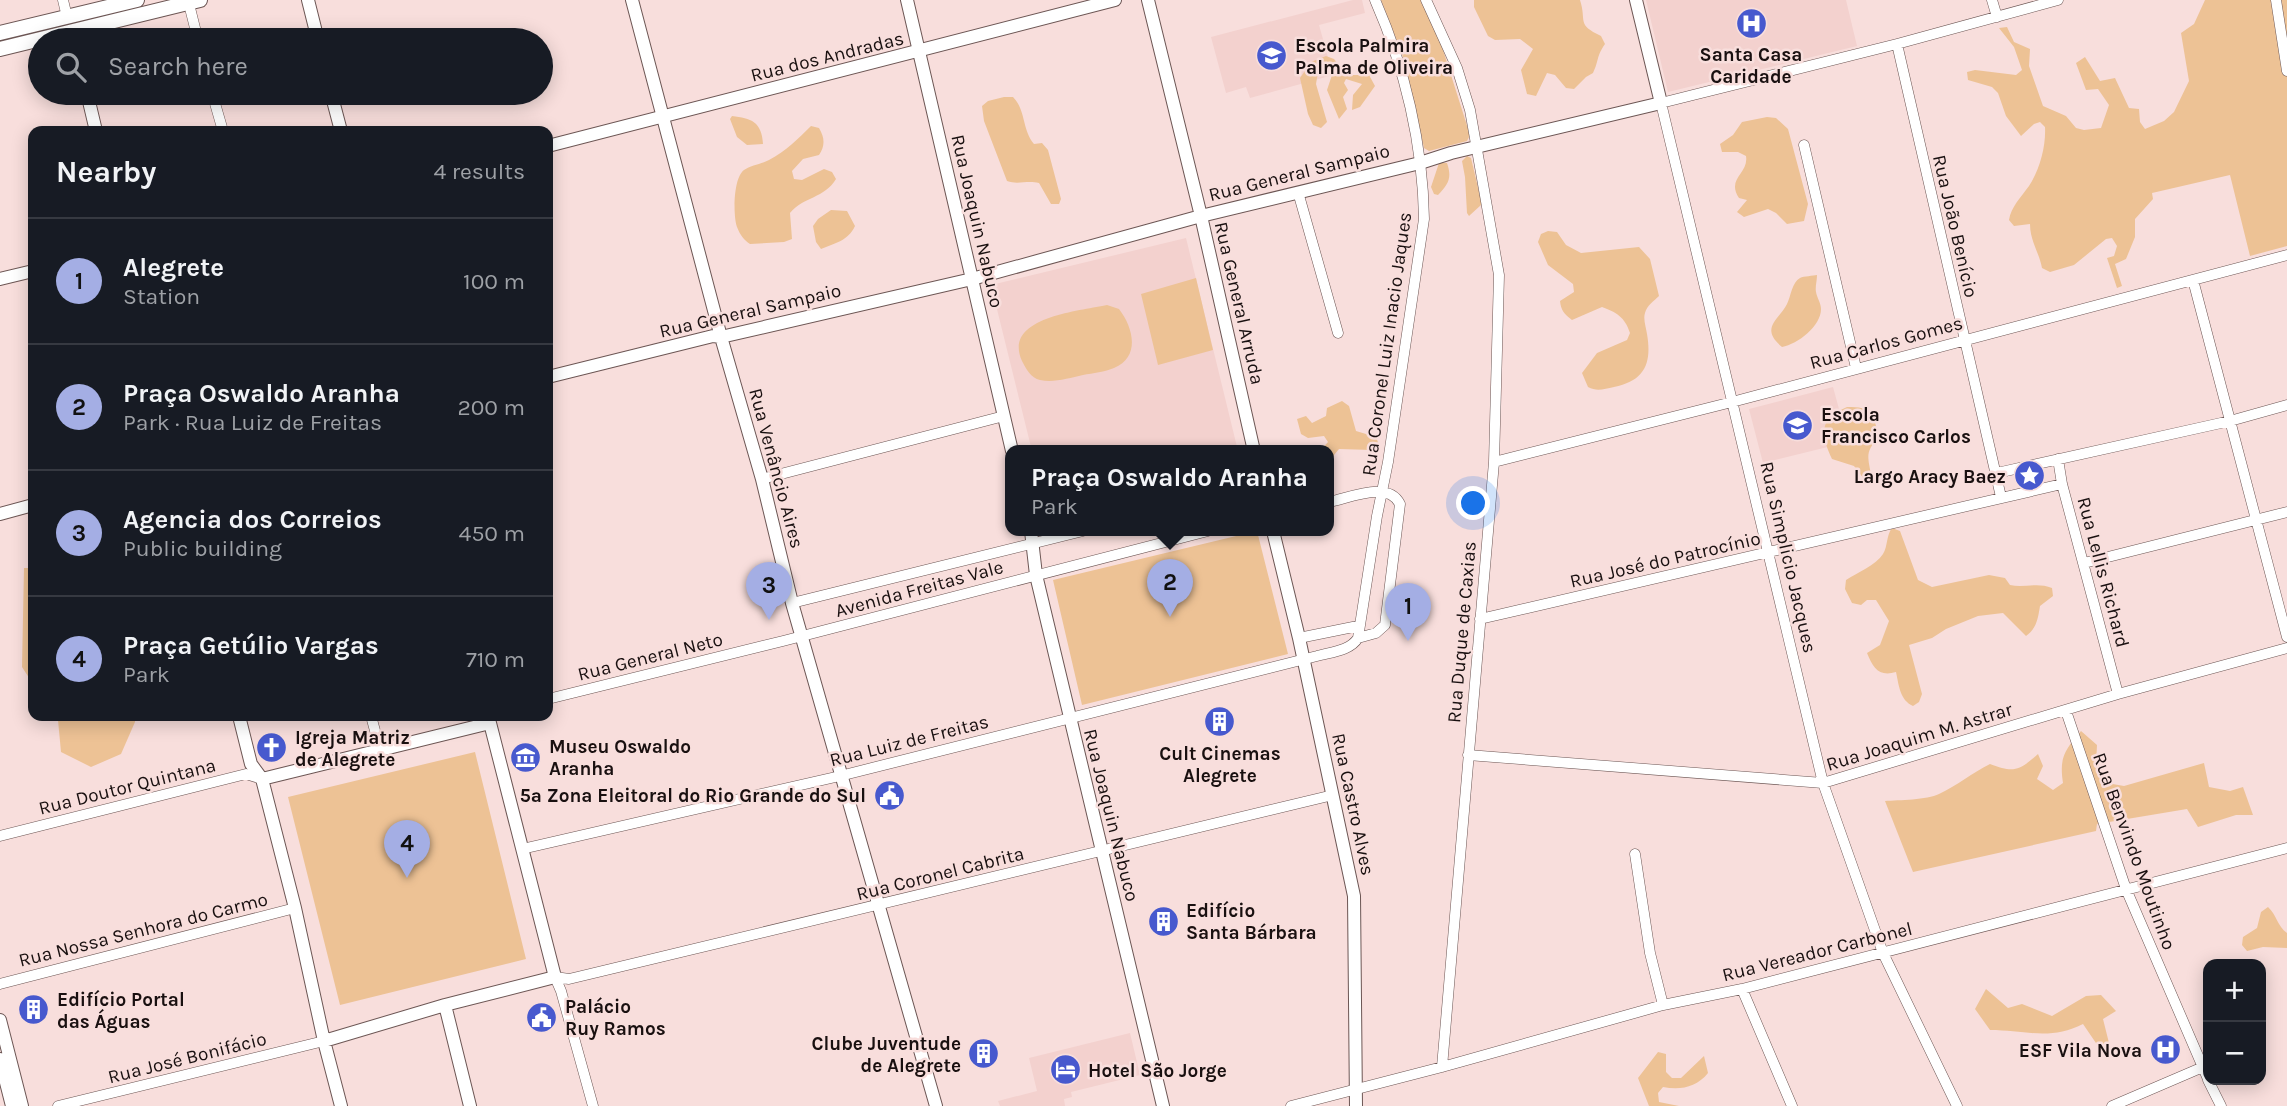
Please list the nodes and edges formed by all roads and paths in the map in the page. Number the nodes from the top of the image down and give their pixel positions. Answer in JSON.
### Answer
{"nodes":[{"id":1,"x":63,"y":0,"type":"edge"},
{"id":2,"x":307,"y":0,"type":"edge"},
{"id":3,"x":632,"y":0,"type":"edge"},
{"id":4,"x":907,"y":0,"type":"edge"},
{"id":5,"x":1115,"y":0,"type":"edge"},
{"id":6,"x":1148,"y":0,"type":"edge"},
{"id":7,"x":1375,"y":0,"type":"edge"},
{"id":8,"x":1426,"y":0,"type":"edge"},
{"id":9,"x":1636,"y":0,"type":"edge"},
{"id":10,"x":1992,"y":0,"type":"edge"},
{"id":11,"x":2058,"y":0,"type":"edge"},
{"id":12,"x":2276,"y":0,"type":"edge"},
{"id":13,"x":193,"y":1,"type":"edge"},
{"id":14,"x":139,"y":5,"type":"edge"},
{"id":15,"x":1997,"y":17,"type":"junction"},
{"id":16,"x":70,"y":28,"type":"edge"},
{"id":17,"x":76,"y":28,"type":"edge"},
{"id":18,"x":196,"y":28,"type":"edge"},
{"id":19,"x":315,"y":28,"type":"edge"},
{"id":20,"x":28,"y":32,"type":"edge"},
{"id":21,"x":0,"y":33,"type":"edge"},
{"id":22,"x":28,"y":41,"type":"edge"},
{"id":23,"x":1896,"y":44,"type":"junction"},
{"id":24,"x":0,"y":49,"type":"edge"},
{"id":25,"x":919,"y":52,"type":"junction"},
{"id":26,"x":2287,"y":71,"type":"edge"},
{"id":27,"x":1661,"y":103,"type":"junction"},
{"id":28,"x":90,"y":105,"type":"edge"},
{"id":29,"x":215,"y":105,"type":"edge"},
{"id":30,"x":334,"y":105,"type":"edge"},
{"id":31,"x":664,"y":117,"type":"junction"},
{"id":32,"x":95,"y":126,"type":"edge"},
{"id":33,"x":221,"y":126,"type":"edge"},
{"id":34,"x":340,"y":126,"type":"edge"},
{"id":35,"x":553,"y":145,"type":"edge"},
{"id":36,"x":1804,"y":145,"type":"dead end"},
{"id":37,"x":1477,"y":148,"type":"junction"},
{"id":38,"x":1420,"y":163,"type":"junction"},
{"id":39,"x":1298,"y":192,"type":"junction"},
{"id":40,"x":1201,"y":216,"type":"junction"},
{"id":41,"x":2287,"y":255,"type":"edge"},
{"id":42,"x":28,"y":272,"type":"edge"},
{"id":43,"x":0,"y":279,"type":"edge"},
{"id":44,"x":972,"y":279,"type":"junction"},
{"id":45,"x":2193,"y":280,"type":"junction"},
{"id":46,"x":1338,"y":333,"type":"dead end"},
{"id":47,"x":721,"y":338,"type":"junction"},
{"id":48,"x":1965,"y":340,"type":"junction"},
{"id":49,"x":1856,"y":368,"type":"junction"},
{"id":50,"x":553,"y":376,"type":"edge"},
{"id":51,"x":1732,"y":402,"type":"junction"},
{"id":52,"x":2287,"y":405,"type":"edge"},
{"id":53,"x":1004,"y":416,"type":"junction"},
{"id":54,"x":2230,"y":421,"type":"junction"},
{"id":55,"x":1011,"y":445,"type":"edge"},
{"id":56,"x":1253,"y":445,"type":"edge"},
{"id":57,"x":2058,"y":459,"type":"junction"},
{"id":58,"x":1494,"y":461,"type":"junction"},
{"id":59,"x":1997,"y":473,"type":"junction"},
{"id":60,"x":762,"y":479,"type":"junction"},
{"id":61,"x":2062,"y":484,"type":"junction"},
{"id":62,"x":1383,"y":491,"type":"junction"},
{"id":63,"x":2001,"y":497,"type":"junction"},
{"id":64,"x":1334,"y":501,"type":"edge"},
{"id":65,"x":28,"y":506,"type":"edge"},
{"id":66,"x":2287,"y":512,"type":"edge"},
{"id":67,"x":0,"y":513,"type":"edge"},
{"id":68,"x":2257,"y":520,"type":"junction"},
{"id":69,"x":1188,"y":536,"type":"edge"},
{"id":70,"x":1274,"y":536,"type":"edge"},
{"id":71,"x":1032,"y":538,"type":"edge"},
{"id":72,"x":1769,"y":554,"type":"junction"},
{"id":73,"x":2084,"y":563,"type":"junction"},
{"id":74,"x":1036,"y":575,"type":"junction"},
{"id":75,"x":792,"y":603,"type":"junction"},
{"id":76,"x":1480,"y":619,"type":"junction"},
{"id":77,"x":1358,"y":626,"type":"junction"},
{"id":78,"x":802,"y":637,"type":"junction"},
{"id":79,"x":1299,"y":638,"type":"junction"},
{"id":80,"x":1358,"y":638,"type":"junction"},
{"id":81,"x":2287,"y":638,"type":"edge"},
{"id":82,"x":2287,"y":648,"type":"edge"},
{"id":83,"x":1304,"y":659,"type":"junction"},
{"id":84,"x":2118,"y":694,"type":"junction"},
{"id":85,"x":553,"y":698,"type":"edge"},
{"id":86,"x":2066,"y":711,"type":"junction"},
{"id":87,"x":1069,"y":718,"type":"junction"},
{"id":88,"x":240,"y":721,"type":"edge"},
{"id":89,"x":372,"y":721,"type":"edge"},
{"id":90,"x":481,"y":721,"type":"edge"},
{"id":91,"x":493,"y":721,"type":"edge"},
{"id":92,"x":380,"y":749,"type":"junction"},
{"id":93,"x":1468,"y":755,"type":"junction"},
{"id":94,"x":841,"y":776,"type":"junction"},
{"id":95,"x":262,"y":779,"type":"junction"},
{"id":96,"x":1824,"y":783,"type":"junction"},
{"id":97,"x":1333,"y":794,"type":"junction"},
{"id":98,"x":0,"y":836,"type":"edge"},
{"id":99,"x":2287,"y":848,"type":"edge"},
{"id":100,"x":522,"y":849,"type":"junction"},
{"id":101,"x":1102,"y":850,"type":"junction"},
{"id":102,"x":1635,"y":854,"type":"dead end"},
{"id":103,"x":2126,"y":889,"type":"junction"},
{"id":104,"x":877,"y":906,"type":"junction"},
{"id":105,"x":295,"y":908,"type":"junction"},
{"id":106,"x":1883,"y":953,"type":"junction"},
{"id":107,"x":555,"y":978,"type":"junction"},
{"id":108,"x":0,"y":984,"type":"edge"},
{"id":109,"x":1742,"y":989,"type":"junction"},
{"id":110,"x":445,"y":1005,"type":"junction"},
{"id":111,"x":1663,"y":1005,"type":"junction"},
{"id":112,"x":0,"y":1020,"type":"edge"},
{"id":113,"x":324,"y":1041,"type":"junction"},
{"id":114,"x":0,"y":1059,"type":"edge"},
{"id":115,"x":2203,"y":1067,"type":"joint"},
{"id":116,"x":1442,"y":1068,"type":"junction"},
{"id":117,"x":2210,"y":1085,"type":"edge"},
{"id":118,"x":1356,"y":1089,"type":"junction"},
{"id":119,"x":12,"y":1106,"type":"edge"},
{"id":120,"x":22,"y":1106,"type":"edge"},
{"id":121,"x":58,"y":1106,"type":"edge"},
{"id":122,"x":341,"y":1106,"type":"edge"},
{"id":123,"x":470,"y":1106,"type":"edge"},
{"id":124,"x":593,"y":1106,"type":"edge"},
{"id":125,"x":936,"y":1106,"type":"edge"},
{"id":126,"x":1163,"y":1106,"type":"edge"},
{"id":127,"x":1291,"y":1106,"type":"edge"},
{"id":128,"x":1356,"y":1106,"type":"edge"},
{"id":129,"x":1792,"y":1106,"type":"edge"},
{"id":130,"x":1956,"y":1106,"type":"edge"},
{"id":131,"x":2112,"y":1106,"type":"edge"},
{"id":132,"x":2221,"y":1106,"type":"edge"}],
"edges":[{"from":1,"to":16,"type":"street"},
{"from":2,"to":19,"type":"street"},
{"from":3,"to":31,"type":"street","name":"Rua Venâncio Aires"},
{"from":4,"to":25,"type":"street","name":"Rua Joaquin Nabuco"},
{"from":5,"to":25,"type":"street","name":"Rua dos Andradas"},
{"from":6,"to":40,"type":"street","name":"Rua General Arruda"},
{"from":7,"to":38,"type":"street","name":"Rua Coronel Luiz Inacio Jaques"},
{"from":8,"to":37,"type":"street","name":"Rua Duque de Caxias"},
{"from":9,"to":27,"type":"street","name":"Rua Simplicio Jacques"},
{"from":10,"to":15,"type":"street"},
{"from":11,"to":15,"type":"street","name":"Rua General Sampaio"},
{"from":12,"to":26,"type":"street"},
{"from":13,"to":14,"type":"main road"},
{"from":13,"to":18,"type":"street"},
{"from":14,"to":17,"type":"main road"},
{"from":15,"to":23,"type":"street","name":"Rua General Sampaio"},
{"from":20,"to":21,"type":"main road"},
{"from":22,"to":24,"type":"main road"},
{"from":23,"to":27,"type":"street","name":"Rua General Sampaio"},
{"from":23,"to":48,"type":"street","name":"Rua João Benício"},
{"from":25,"to":31,"type":"street","name":"Rua dos Andradas"},
{"from":25,"to":44,"type":"street","name":"Rua Joaquin Nabuco"},
{"from":27,"to":37,"type":"street","name":"Rua General Sampaio"},
{"from":27,"to":51,"type":"street","name":"Rua Simplicio Jacques"},
{"from":28,"to":32,"type":"street"},
{"from":29,"to":33,"type":"street"},
{"from":30,"to":34,"type":"street"},
{"from":31,"to":35,"type":"street","name":"Rua dos Andradas"},
{"from":31,"to":47,"type":"street","name":"Rua Venâncio Aires"},
{"from":36,"to":49,"type":"street"},
{"from":37,"to":38,"type":"street","name":"Rua General Sampaio"},
{"from":37,"to":58,"type":"street","name":"Rua Duque de Caxias"},
{"from":38,"to":39,"type":"street","name":"Rua General Sampaio"},
{"from":38,"to":62,"type":"street","name":"Rua Coronel Luiz Inacio Jaques"},
{"from":39,"to":40,"type":"street","name":"Rua General Sampaio"},
{"from":39,"to":46,"type":"street"},
{"from":40,"to":44,"type":"street","name":"Rua General Sampaio"},
{"from":40,"to":56,"type":"street","name":"Rua General Arruda"},
{"from":41,"to":45,"type":"street","name":"Rua Carlos Gomes"},
{"from":42,"to":43,"type":"street"},
{"from":44,"to":47,"type":"street","name":"Rua General Sampaio"},
{"from":44,"to":53,"type":"street","name":"Rua Joaquin Nabuco"},
{"from":45,"to":48,"type":"street","name":"Rua Carlos Gomes"},
{"from":45,"to":54,"type":"street"},
{"from":47,"to":50,"type":"street","name":"Rua General Sampaio"},
{"from":47,"to":60,"type":"street","name":"Rua Venâncio Aires"},
{"from":48,"to":49,"type":"street","name":"Rua Carlos Gomes"},
{"from":48,"to":59,"type":"street","name":"Rua João Benício"},
{"from":49,"to":51,"type":"street","name":"Rua Carlos Gomes"},
{"from":51,"to":58,"type":"street","name":"Rua Carlos Gomes"},
{"from":51,"to":72,"type":"street","name":"Rua Simplicio Jacques"},
{"from":52,"to":54,"type":"street"},
{"from":53,"to":55,"type":"street","name":"Rua Joaquin Nabuco"},
{"from":53,"to":60,"type":"street"},
{"from":54,"to":57,"type":"street"},
{"from":54,"to":68,"type":"street"},
{"from":57,"to":59,"type":"street"},
{"from":57,"to":61,"type":"street","name":"Rua Lellis Richard"},
{"from":58,"to":76,"type":"street","name":"Rua Duque de Caxias"},
{"from":59,"to":63,"type":"street","name":"Rua João Benício"},
{"from":60,"to":75,"type":"street","name":"Rua Venâncio Aires"},
{"from":61,"to":63,"type":"street","name":"Rua José do Patrocínio"},
{"from":61,"to":73,"type":"street","name":"Rua Lellis Richard"},
{"from":62,"to":64,"type":"street"},
{"from":62,"to":77,"type":"street","name":"Rua Coronel Luiz Inacio Jaques"},
{"from":62,"to":80,"type":"street","name":"Rua Luiz de Freitas"},
{"from":63,"to":72,"type":"street","name":"Rua José do Patrocínio"},
{"from":65,"to":67,"type":"street"},
{"from":66,"to":68,"type":"street"},
{"from":68,"to":73,"type":"street"},
{"from":68,"to":81,"type":"street"},
{"from":69,"to":74,"type":"street","name":"Avenida Freitas Vale"},
{"from":70,"to":79,"type":"street","name":"Rua Castro Alves"},
{"from":71,"to":74,"type":"street","name":"Rua Joaquin Nabuco"},
{"from":71,"to":75,"type":"street","name":"Avenida Freitas Vale"},
{"from":72,"to":76,"type":"street","name":"Rua José do Patrocínio"},
{"from":72,"to":96,"type":"street","name":"Rua Simplicio Jacques"},
{"from":73,"to":84,"type":"street","name":"Rua Lellis Richard"},
{"from":74,"to":78,"type":"street","name":"Avenida Freitas Vale"},
{"from":74,"to":87,"type":"street","name":"Rua Joaquin Nabuco"},
{"from":75,"to":78,"type":"street","name":"Rua Venâncio Aires"},
{"from":76,"to":93,"type":"street","name":"Rua Duque de Caxias"},
{"from":77,"to":79,"type":"street"},
{"from":77,"to":80,"type":"street","name":"Rua Coronel Luiz Inacio Jaques"},
{"from":78,"to":85,"type":"street","name":"Rua General Neto"},
{"from":78,"to":94,"type":"street","name":"Rua Venâncio Aires"},
{"from":79,"to":83,"type":"street","name":"Rua Castro Alves"},
{"from":80,"to":83,"type":"street","name":"Rua Luiz de Freitas"},
{"from":82,"to":84,"type":"street","name":"Rua Joaquim M. Astrar"},
{"from":83,"to":87,"type":"street","name":"Rua Luiz de Freitas"},
{"from":83,"to":97,"type":"street","name":"Rua Castro Alves"},
{"from":84,"to":86,"type":"street","name":"Rua Joaquim M. Astrar"},
{"from":86,"to":96,"type":"street","name":"Rua Joaquim M. Astrar"},
{"from":86,"to":103,"type":"street","name":"Rua Benvindo Moutinho"},
{"from":87,"to":94,"type":"street","name":"Rua Luiz de Freitas"},
{"from":87,"to":101,"type":"street","name":"Rua Joaquin Nabuco"},
{"from":88,"to":95,"type":"street"},
{"from":89,"to":92,"type":"street"},
{"from":90,"to":92,"type":"street"},
{"from":91,"to":100,"type":"street"},
{"from":92,"to":95,"type":"street"},
{"from":93,"to":96,"type":"street","name":"Rua Joaquim M. Astrar"},
{"from":93,"to":116,"type":"street","name":"Rua Duque de Caxias"},
{"from":94,"to":100,"type":"street","name":"Rua Luiz de Freitas"},
{"from":94,"to":104,"type":"street","name":"Rua Venâncio Aires"},
{"from":95,"to":98,"type":"street","name":"Rua Doutor Quintana"},
{"from":95,"to":105,"type":"street"},
{"from":96,"to":106,"type":"street","name":"Rua Simplicio Jacques"},
{"from":97,"to":101,"type":"street","name":"Rua Coronel Cabrita"},
{"from":97,"to":118,"type":"street","name":"Rua Castro Alves"},
{"from":99,"to":103,"type":"street","name":"Rua Vereador Carbonel"},
{"from":100,"to":107,"type":"street"},
{"from":101,"to":104,"type":"street","name":"Rua Coronel Cabrita"},
{"from":101,"to":126,"type":"street","name":"Rua Joaquin Nabuco"},
{"from":102,"to":111,"type":"street"},
{"from":103,"to":106,"type":"street","name":"Rua Vereador Carbonel"},
{"from":103,"to":115,"type":"street","name":"Rua Benvindo Moutinho"},
{"from":104,"to":107,"type":"street","name":"Rua Coronel Cabrita"},
{"from":104,"to":125,"type":"street","name":"Rua Venâncio Aires"},
{"from":105,"to":108,"type":"street","name":"Rua Nossa Senhora do Carmo"},
{"from":105,"to":113,"type":"street"},
{"from":106,"to":109,"type":"street","name":"Rua Vereador Carbonel"},
{"from":106,"to":130,"type":"street","name":"Rua Simplicio Jacques"},
{"from":107,"to":110,"type":"street"},
{"from":107,"to":124,"type":"street"},
{"from":109,"to":111,"type":"street","name":"Rua Vereador Carbonel"},
{"from":109,"to":129,"type":"street"},
{"from":110,"to":113,"type":"street"},
{"from":110,"to":123,"type":"street"},
{"from":111,"to":116,"type":"street","name":"Rua Vereador Carbonel"},
{"from":112,"to":120,"type":"street"},
{"from":113,"to":121,"type":"street","name":"Rua José Bonifácio"},
{"from":113,"to":122,"type":"street"},
{"from":114,"to":119,"type":"street"},
{"from":115,"to":131,"type":"street"},
{"from":116,"to":118,"type":"street","name":"Rua Vereador Carbonel"},
{"from":117,"to":132,"type":"street","name":"Rua Benvindo Moutinho"},
{"from":118,"to":127,"type":"street","name":"Rua Vereador Carbonel"},
{"from":118,"to":128,"type":"street","name":"Rua Castro Alves"}]}
